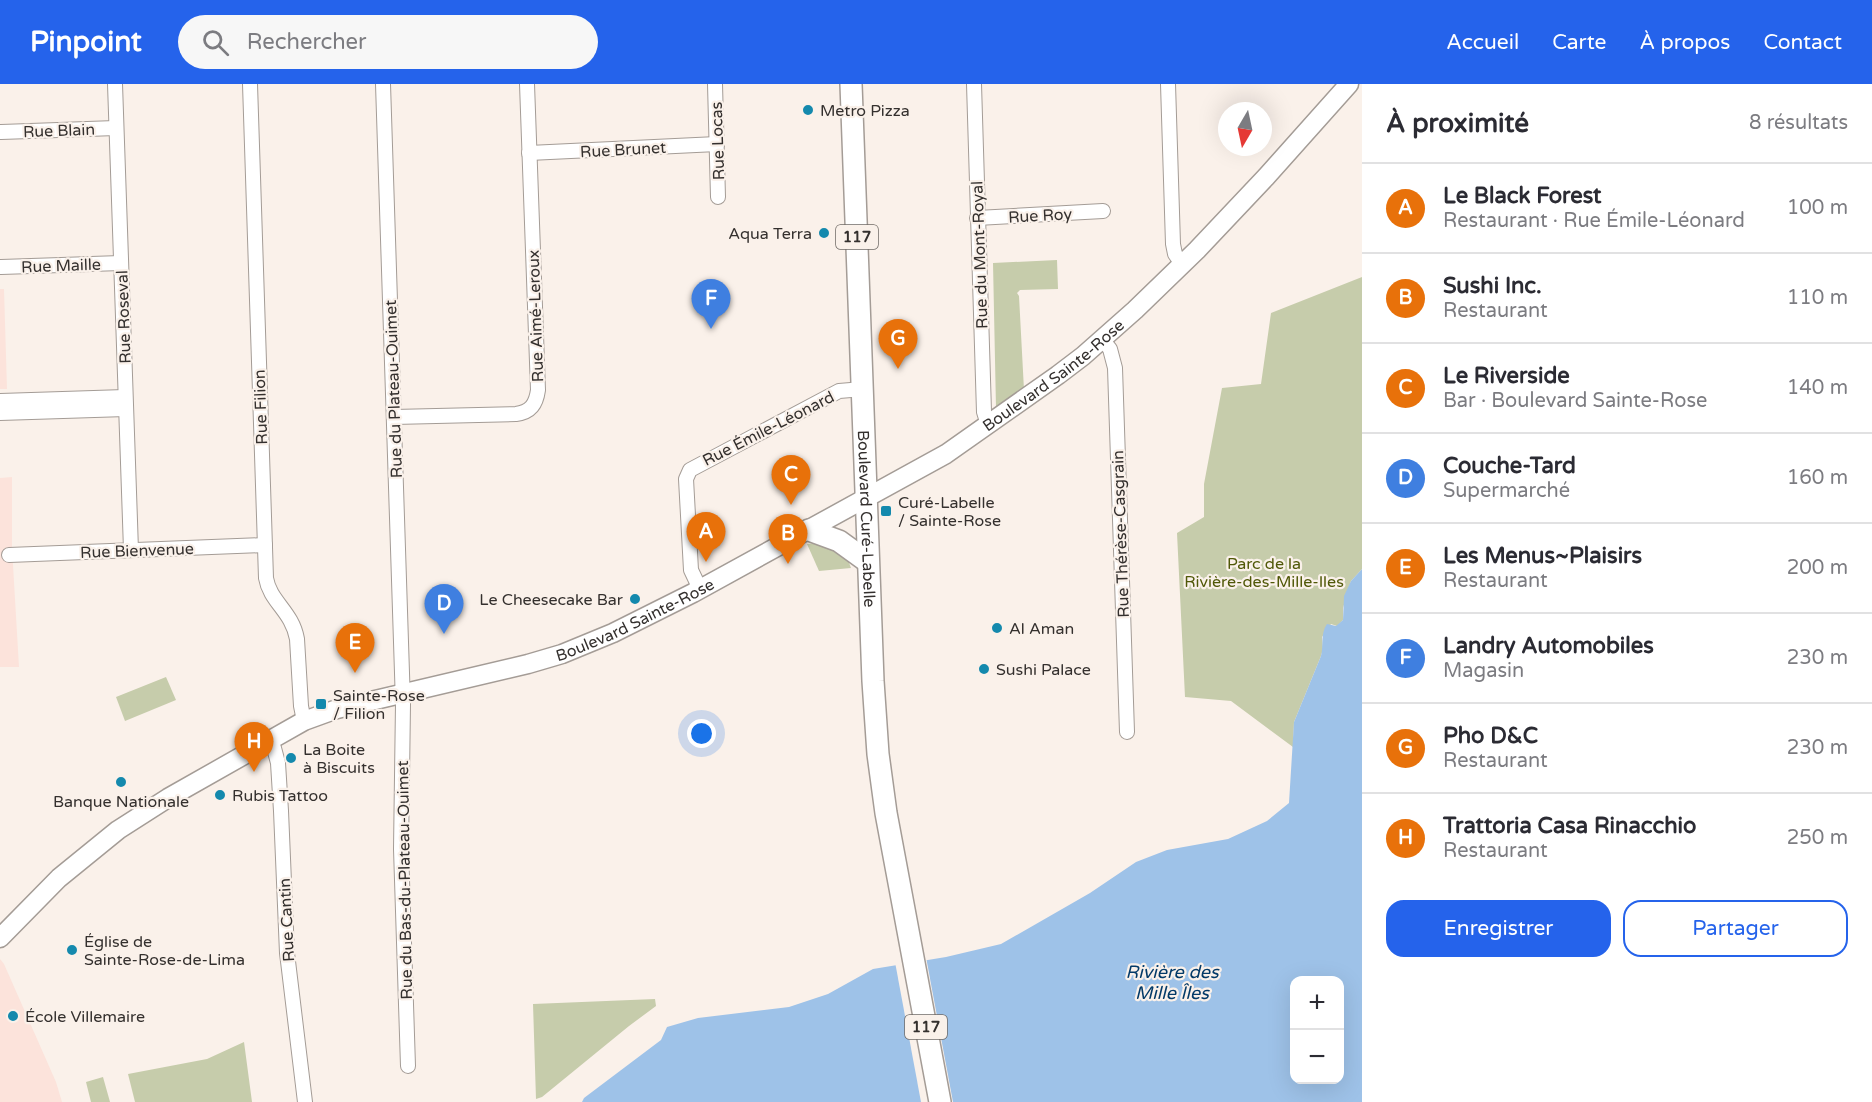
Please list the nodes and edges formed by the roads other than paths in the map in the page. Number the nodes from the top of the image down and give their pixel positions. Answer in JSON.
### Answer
{"nodes":[{"id":1,"x":115,"y":84,"type":"edge"},
{"id":2,"x":250,"y":84,"type":"edge"},
{"id":3,"x":383,"y":84,"type":"edge"},
{"id":4,"x":527,"y":84,"type":"edge"},
{"id":5,"x":715,"y":84,"type":"edge"},
{"id":6,"x":850,"y":84,"type":"edge"},
{"id":7,"x":974,"y":84,"type":"edge"},
{"id":8,"x":1168,"y":84,"type":"edge"},
{"id":9,"x":1349,"y":84,"type":"edge"},
{"id":10,"x":116,"y":128,"type":"junction"},
{"id":11,"x":1,"y":132,"type":"edge"},
{"id":12,"x":717,"y":144,"type":"junction"},
{"id":13,"x":529,"y":153,"type":"junction"},
{"id":14,"x":718,"y":197,"type":"dead end"},
{"id":15,"x":1103,"y":211,"type":"dead end"},
{"id":16,"x":977,"y":218,"type":"junction"},
{"id":17,"x":121,"y":263,"type":"junction"},
{"id":18,"x":1182,"y":264,"type":"junction"},
{"id":19,"x":2,"y":267,"type":"dead end"},
{"id":20,"x":1102,"y":339,"type":"junction"},
{"id":21,"x":863,"y":389,"type":"junction"},
{"id":22,"x":0,"y":401,"type":"edge"},
{"id":23,"x":125,"y":403,"type":"junction"},
{"id":24,"x":0,"y":413,"type":"edge"},
{"id":25,"x":394,"y":417,"type":"junction"},
{"id":26,"x":988,"y":425,"type":"junction"},
{"id":27,"x":866,"y":499,"type":"junction"},
{"id":28,"x":808,"y":530,"type":"junction"},
{"id":29,"x":265,"y":545,"type":"junction"},
{"id":30,"x":131,"y":550,"type":"junction"},
{"id":31,"x":9,"y":555,"type":"dead end"},
{"id":32,"x":868,"y":562,"type":"junction"},
{"id":33,"x":700,"y":590,"type":"junction"},
{"id":34,"x":403,"y":694,"type":"junction"},
{"id":35,"x":304,"y":721,"type":"junction"},
{"id":36,"x":1127,"y":732,"type":"dead end"},
{"id":37,"x":270,"y":739,"type":"junction"},
{"id":38,"x":0,"y":938,"type":"edge"},
{"id":39,"x":408,"y":1066,"type":"dead end"},
{"id":40,"x":304,"y":1102,"type":"edge"},
{"id":41,"x":940,"y":1102,"type":"edge"}],
"edges":[{"from":1,"to":10,"type":"street","name":"Rue Roseval"},
{"from":2,"to":29,"type":"street","name":"Rue Filion"},
{"from":3,"to":25,"type":"street","name":"Rue du Plateau-Ouimet"},
{"from":4,"to":13,"type":"street","name":"Rue Aimé-Leroux"},
{"from":5,"to":12,"type":"street","name":"Rue Locas"},
{"from":6,"to":21,"type":"main road","name":"Boulevard Curé-Labelle","number":"117"},
{"from":7,"to":16,"type":"street","name":"Rue du Mont-Royal"},
{"from":8,"to":18,"type":"street"},
{"from":9,"to":18,"type":"street","name":"Boulevard Sainte-Rose"},
{"from":10,"to":11,"type":"street","name":"Rue Blain"},
{"from":10,"to":17,"type":"street","name":"Rue Roseval"},
{"from":12,"to":13,"type":"street","name":"Rue Brunet"},
{"from":12,"to":14,"type":"street","name":"Rue Locas"},
{"from":13,"to":25,"type":"street","name":"Rue Aimé-Leroux"},
{"from":15,"to":16,"type":"street","name":"Rue Roy"},
{"from":16,"to":26,"type":"street","name":"Rue du Mont-Royal"},
{"from":17,"to":19,"type":"street","name":"Rue Maille"},
{"from":17,"to":23,"type":"street","name":"Rue Roseval"},
{"from":18,"to":20,"type":"street","name":"Boulevard Sainte-Rose"},
{"from":20,"to":26,"type":"street","name":"Boulevard Sainte-Rose"},
{"from":20,"to":36,"type":"street","name":"Rue Thérèse-Casgrain"},
{"from":21,"to":27,"type":"main road","name":"Boulevard Curé-Labelle","number":"117"},
{"from":21,"to":33,"type":"street","name":"Rue Émile-Léonard"},
{"from":22,"to":23,"type":"street"},
{"from":23,"to":24,"type":"street"},
{"from":23,"to":30,"type":"street","name":"Rue Roseval"},
{"from":25,"to":34,"type":"street","name":"Rue du Plateau-Ouimet"},
{"from":26,"to":27,"type":"street","name":"Boulevard Sainte-Rose"},
{"from":27,"to":28,"type":"street","name":"Boulevard Sainte-Rose"},
{"from":27,"to":32,"type":"main road","name":"Boulevard Curé-Labelle","number":"117"},
{"from":28,"to":32,"type":"main road"},
{"from":28,"to":33,"type":"street","name":"Boulevard Sainte-Rose"},
{"from":29,"to":30,"type":"street","name":"Rue Bienvenue"},
{"from":29,"to":35,"type":"street","name":"Rue Filion"},
{"from":30,"to":31,"type":"street","name":"Rue Bienvenue"},
{"from":32,"to":41,"type":"main road","name":"Boulevard Curé-Labelle","number":"117"},
{"from":33,"to":34,"type":"street","name":"Boulevard Sainte-Rose"},
{"from":34,"to":35,"type":"street","name":"Boulevard Sainte-Rose"},
{"from":34,"to":39,"type":"street","name":"Rue du Bas-du-Plateau-Ouimet"},
{"from":35,"to":37,"type":"street","name":"Boulevard Sainte-Rose"},
{"from":37,"to":38,"type":"street","name":"Boulevard Sainte-Rose"},
{"from":37,"to":40,"type":"street","name":"Rue Cantin"}]}
